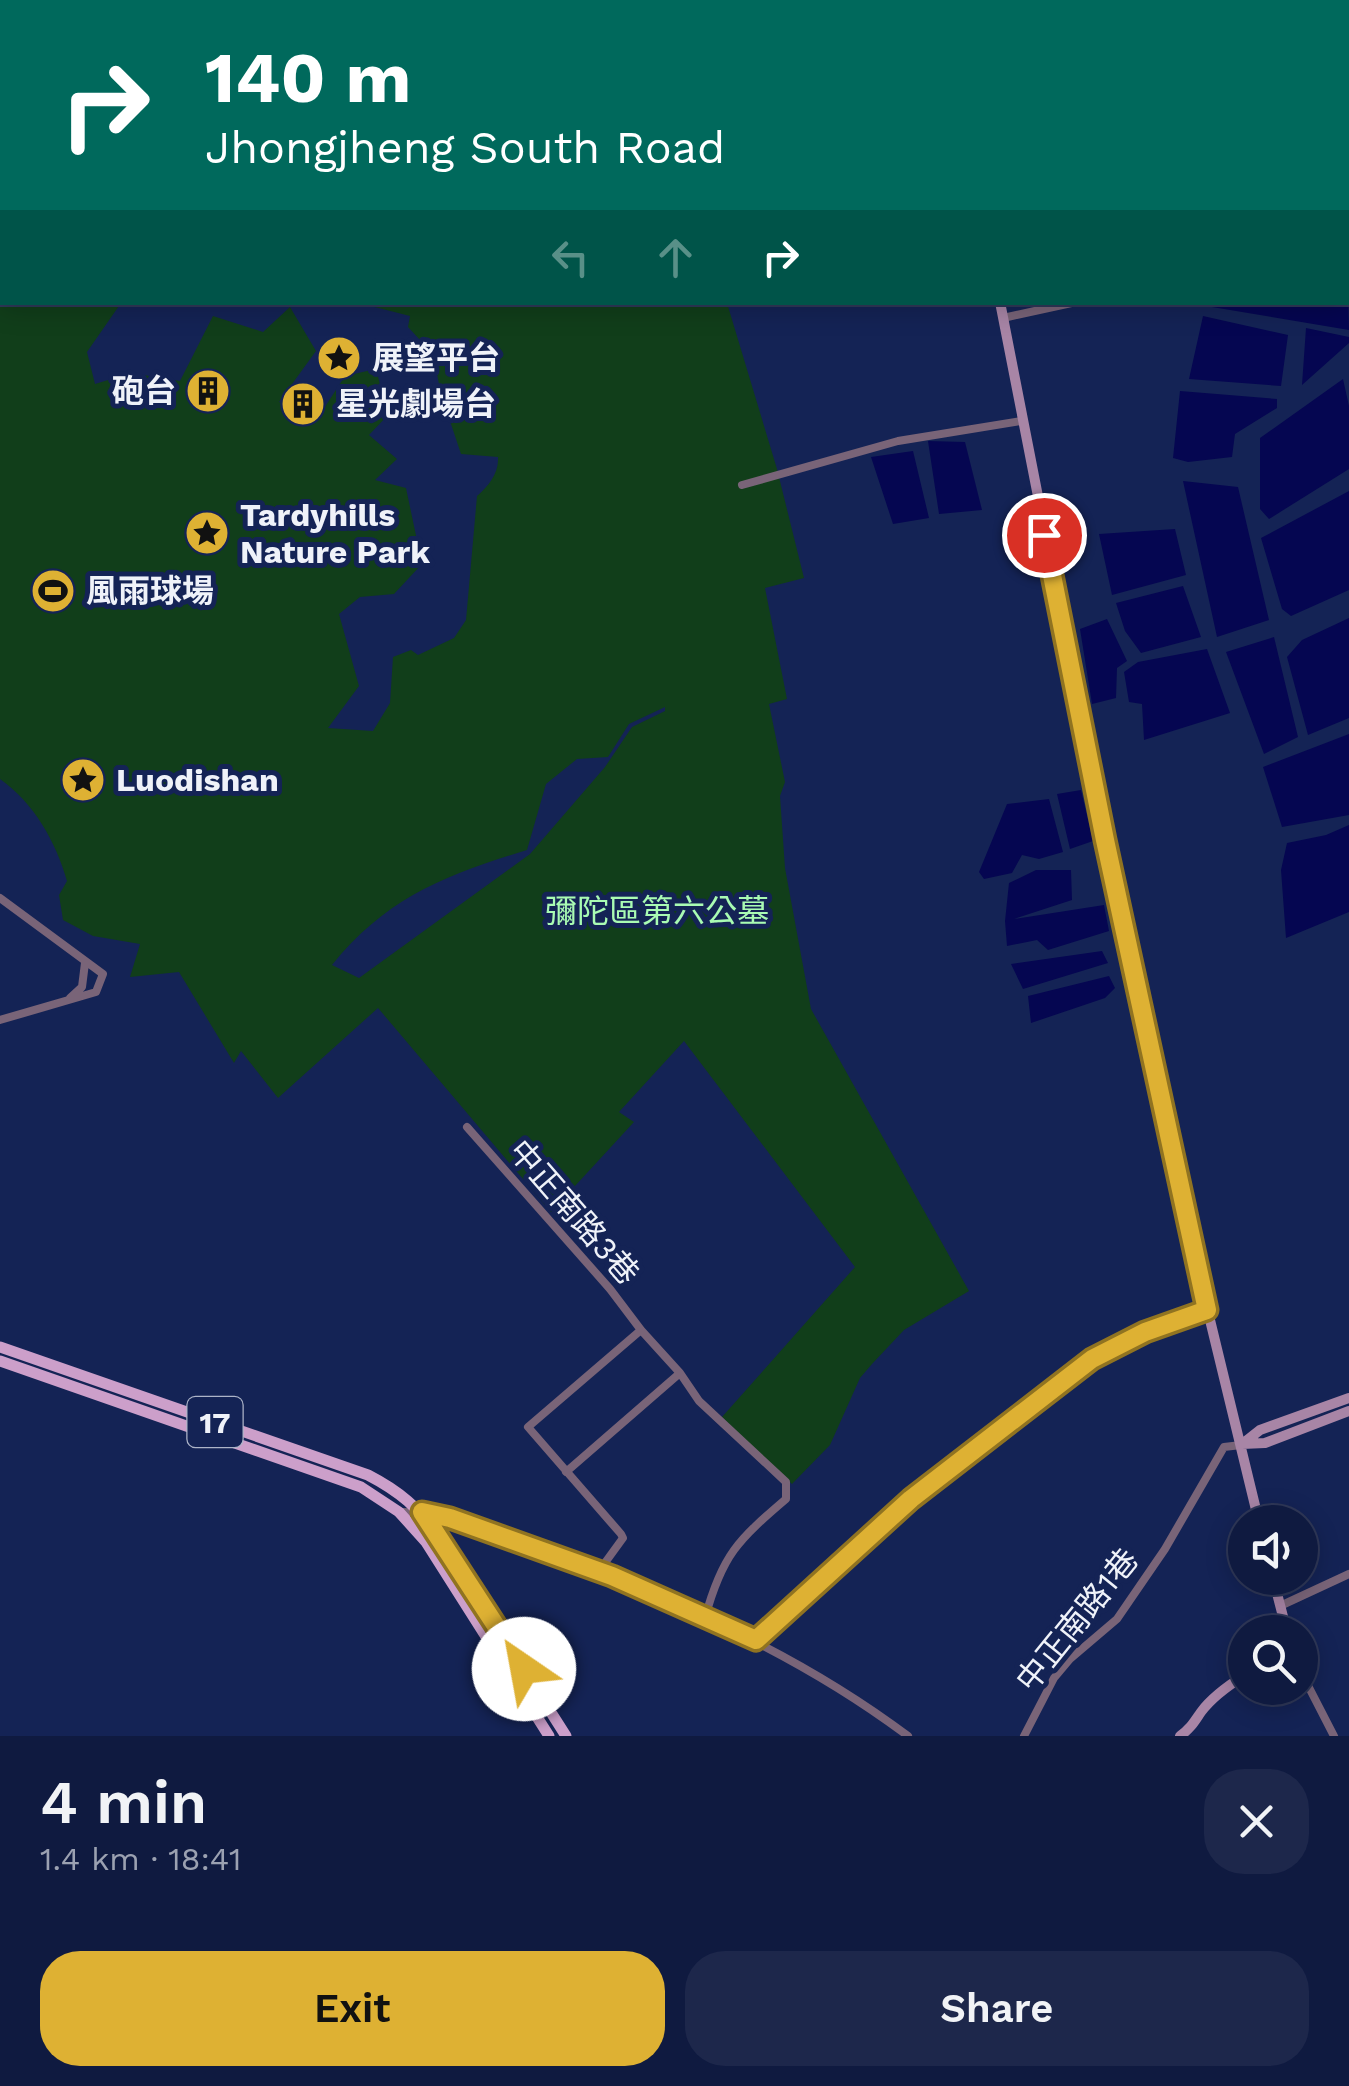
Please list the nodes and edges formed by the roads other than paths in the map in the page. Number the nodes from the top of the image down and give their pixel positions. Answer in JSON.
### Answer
{"nodes":[{"id":1,"x":1001,"y":305,"type":"edge"},
{"id":2,"x":1062,"y":305,"type":"edge"},
{"id":3,"x":1003,"y":318,"type":"junction"},
{"id":4,"x":1020,"y":421,"type":"junction"},
{"id":5,"x":742,"y":485,"type":"dead end"},
{"id":6,"x":0,"y":898,"type":"edge"},
{"id":7,"x":85,"y":963,"type":"junction"},
{"id":8,"x":66,"y":1001,"type":"junction"},
{"id":9,"x":0,"y":1020,"type":"edge"},
{"id":10,"x":468,"y":1128,"type":"dead end"},
{"id":11,"x":1207,"y":1310,"type":"junction"},
{"id":12,"x":640,"y":1330,"type":"junction"},
{"id":13,"x":0,"y":1347,"type":"edge"},
{"id":14,"x":0,"y":1361,"type":"edge"},
{"id":15,"x":680,"y":1373,"type":"junction"},
{"id":16,"x":1349,"y":1398,"type":"edge"},
{"id":17,"x":1349,"y":1411,"type":"edge"},
{"id":18,"x":1241,"y":1444,"type":"junction"},
{"id":19,"x":566,"y":1472,"type":"junction"},
{"id":20,"x":1255,"y":1505,"type":"edge"},
{"id":21,"x":399,"y":1512,"type":"junction"},
{"id":22,"x":422,"y":1512,"type":"junction"},
{"id":23,"x":599,"y":1571,"type":"junction"},
{"id":24,"x":1349,"y":1574,"type":"edge"},
{"id":25,"x":1277,"y":1595,"type":"edge"},
{"id":26,"x":1280,"y":1606,"type":"junction"},
{"id":27,"x":1282,"y":1615,"type":"edge"},
{"id":28,"x":705,"y":1618,"type":"junction"},
{"id":29,"x":756,"y":1640,"type":"junction"},
{"id":30,"x":1228,"y":1686,"type":"edge"},
{"id":31,"x":1318,"y":1705,"type":"edge"},
{"id":32,"x":549,"y":1736,"type":"edge"},
{"id":33,"x":566,"y":1736,"type":"edge"},
{"id":34,"x":908,"y":1736,"type":"edge"},
{"id":35,"x":1024,"y":1736,"type":"edge"},
{"id":36,"x":1180,"y":1736,"type":"edge"},
{"id":37,"x":1334,"y":1736,"type":"edge"}],
"edges":[{"from":1,"to":3,"type":"street"},
{"from":2,"to":3,"type":"street"},
{"from":3,"to":4,"type":"street"},
{"from":4,"to":5,"type":"street"},
{"from":4,"to":11,"type":"street"},
{"from":6,"to":7,"type":"street"},
{"from":7,"to":8,"type":"street"},
{"from":7,"to":8,"type":"street"},
{"from":8,"to":9,"type":"street"},
{"from":10,"to":12,"type":"street","name":"中正南路3巷"},
{"from":11,"to":18,"type":"street"},
{"from":11,"to":29,"type":"street"},
{"from":12,"to":15,"type":"street","name":"中正南路3巷"},
{"from":12,"to":19,"type":"street","name":"中正南路3巷"},
{"from":13,"to":22,"type":"main road","number":"17"},
{"from":14,"to":21,"type":"main road","number":"17"},
{"from":15,"to":19,"type":"street"},
{"from":15,"to":28,"type":"street","name":"中正南路3巷"},
{"from":16,"to":18,"type":"street"},
{"from":17,"to":18,"type":"street"},
{"from":18,"to":20,"type":"street"},
{"from":18,"to":35,"type":"street","name":"中正南路1巷"},
{"from":19,"to":23,"type":"street"},
{"from":21,"to":22,"type":"street"},
{"from":21,"to":32,"type":"main road","number":"17"},
{"from":22,"to":23,"type":"street"},
{"from":22,"to":33,"type":"main road","number":"17"},
{"from":23,"to":28,"type":"street"},
{"from":24,"to":26,"type":"street"},
{"from":25,"to":26,"type":"street"},
{"from":26,"to":27,"type":"street"},
{"from":28,"to":29,"type":"street"},
{"from":29,"to":34,"type":"street"},
{"from":30,"to":36,"type":"street"},
{"from":31,"to":37,"type":"street"}]}
